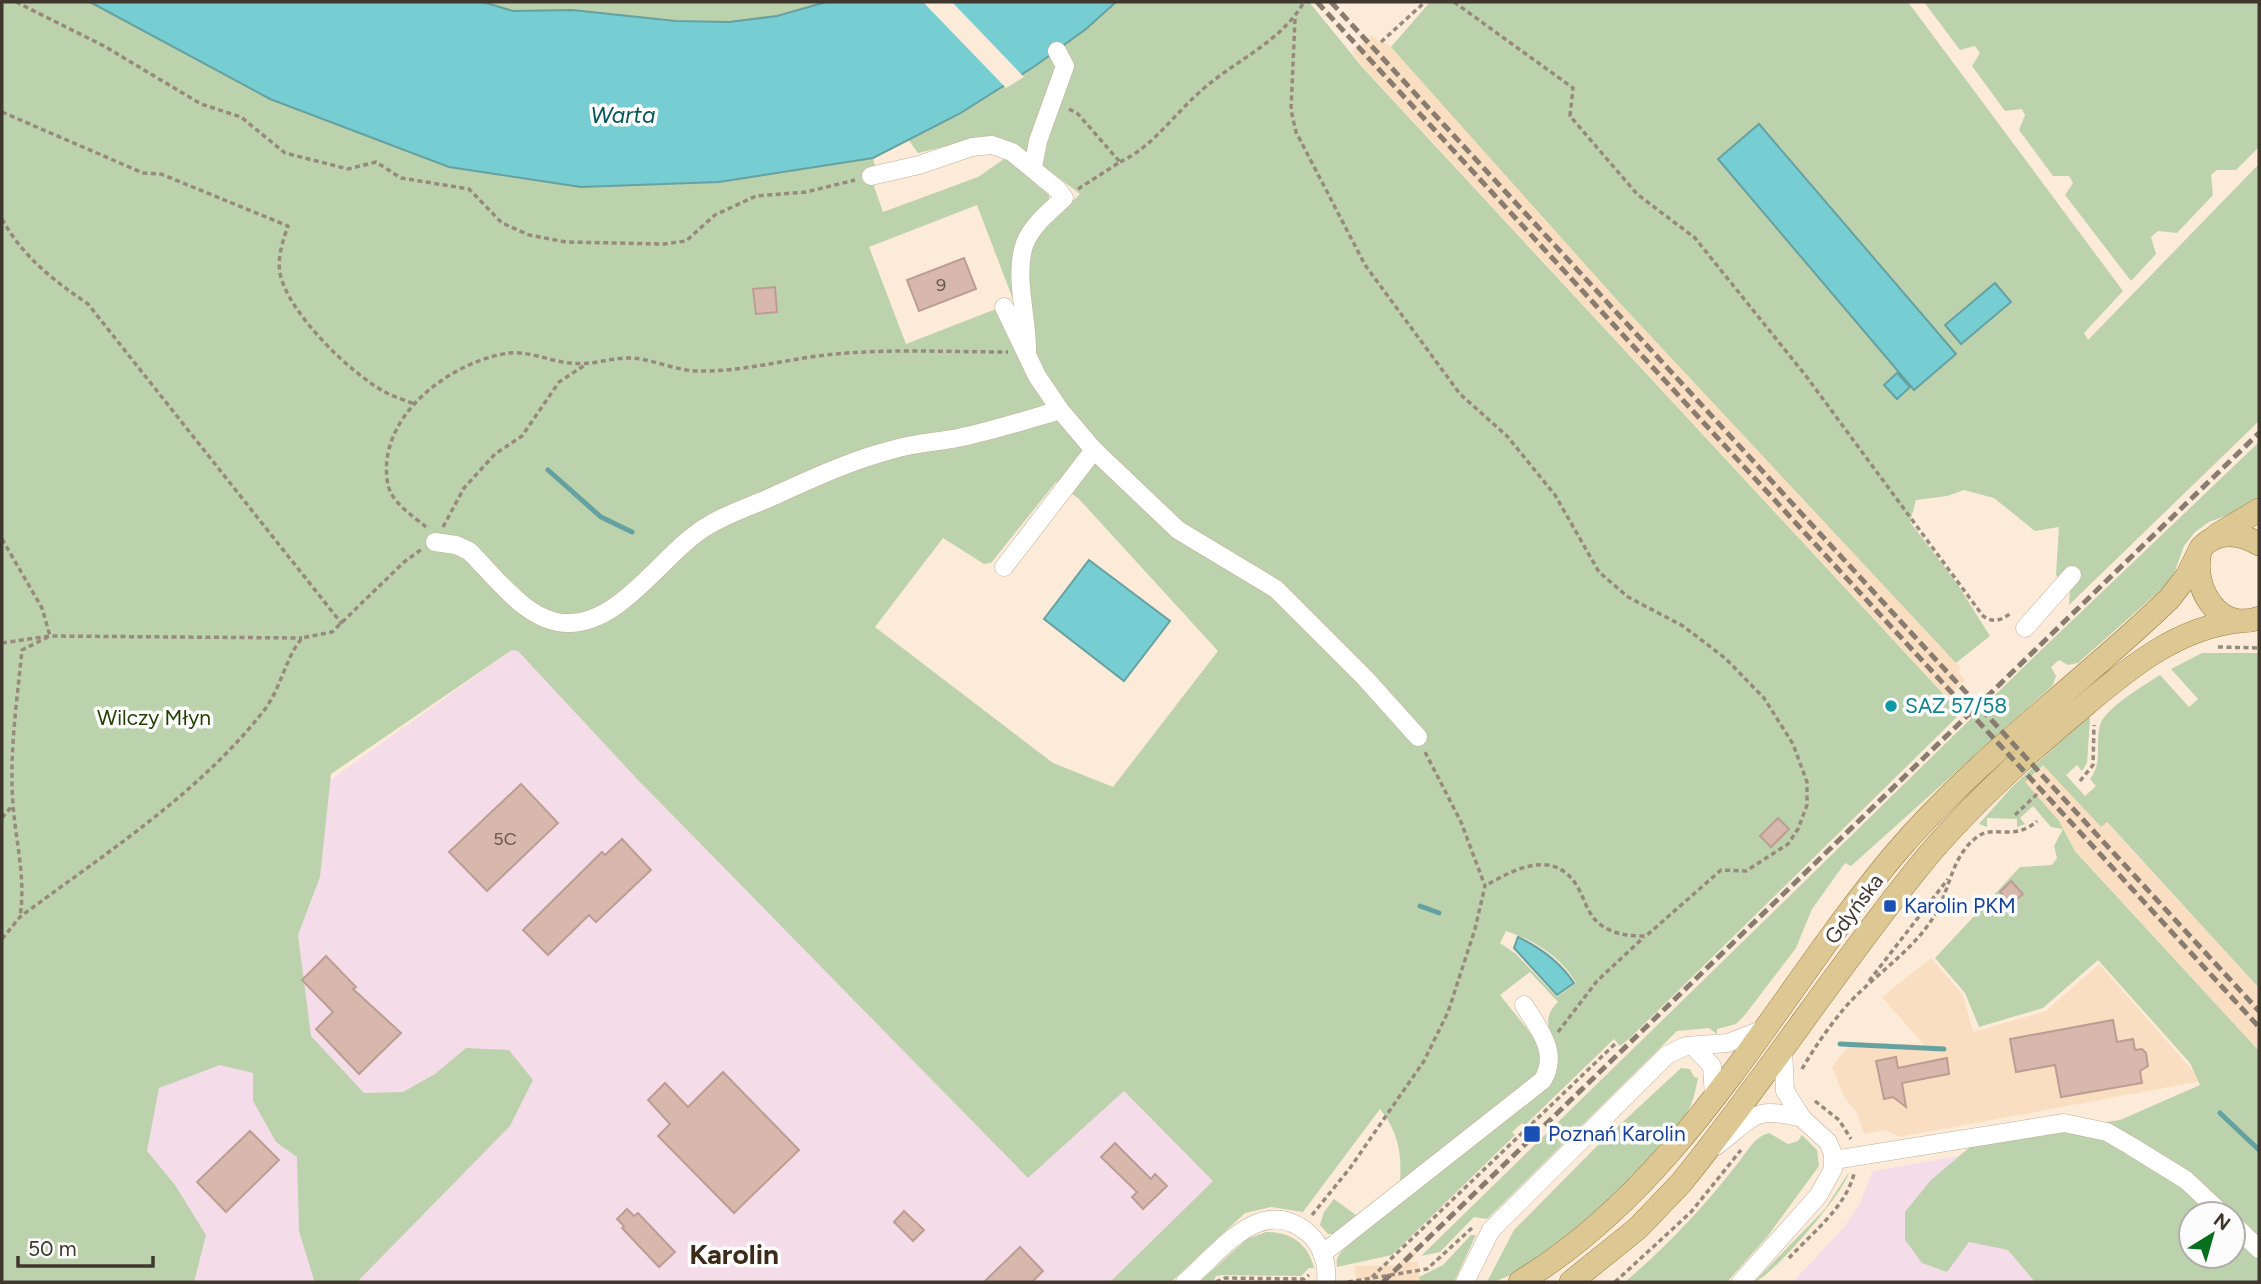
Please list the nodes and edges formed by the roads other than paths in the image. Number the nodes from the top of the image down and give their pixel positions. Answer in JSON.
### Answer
{"nodes":[{"id":1,"x":1056,"y":51,"type":"dead end"},
{"id":2,"x":1033,"y":167,"type":"junction"},
{"id":3,"x":871,"y":176,"type":"road end"},
{"id":4,"x":1004,"y":307,"type":"dead end"},
{"id":5,"x":1027,"y":352,"type":"junction"},
{"id":6,"x":1060,"y":410,"type":"junction"},
{"id":7,"x":1094,"y":450,"type":"junction"},
{"id":8,"x":2259,"y":510,"type":"edge"},
{"id":9,"x":435,"y":542,"type":"road end"},
{"id":10,"x":2206,"y":543,"type":"junction"},
{"id":11,"x":2259,"y":544,"type":"edge"},
{"id":12,"x":1004,"y":567,"type":"dead end"},
{"id":13,"x":2072,"y":575,"type":"dead end"},
{"id":14,"x":2253,"y":622,"type":"edge"},
{"id":15,"x":2025,"y":628,"type":"dead end"},
{"id":16,"x":1418,"y":737,"type":"road end"},
{"id":17,"x":1524,"y":1005,"type":"dead end"},
{"id":18,"x":1766,"y":1028,"type":"junction"},
{"id":19,"x":1693,"y":1046,"type":"junction"},
{"id":20,"x":1783,"y":1049,"type":"junction"},
{"id":21,"x":1714,"y":1097,"type":"junction"},
{"id":22,"x":1802,"y":1118,"type":"junction"},
{"id":23,"x":1702,"y":1156,"type":"junction"},
{"id":24,"x":1834,"y":1160,"type":"junction"},
{"id":25,"x":2207,"y":1200,"type":"edge"},
{"id":26,"x":1322,"y":1254,"type":"junction"},
{"id":27,"x":1328,"y":1278,"type":"edge"},
{"id":28,"x":1185,"y":1282,"type":"edge"},
{"id":29,"x":1465,"y":1282,"type":"edge"},
{"id":30,"x":1520,"y":1282,"type":"edge"},
{"id":31,"x":1570,"y":1282,"type":"edge"},
{"id":32,"x":1741,"y":1282,"type":"edge"}],
"edges":[{"from":1,"to":2,"type":"street"},
{"from":2,"to":3,"type":"street"},
{"from":2,"to":5,"type":"street"},
{"from":4,"to":5,"type":"street"},
{"from":5,"to":6,"type":"street"},
{"from":6,"to":7,"type":"street"},
{"from":6,"to":9,"type":"street"},
{"from":7,"to":12,"type":"street"},
{"from":7,"to":16,"type":"street"},
{"from":8,"to":10,"type":"main road"},
{"from":10,"to":11,"type":"main road"},
{"from":10,"to":14,"type":"main road"},
{"from":10,"to":18,"type":"main road","name":"Gdyńska"},
{"from":13,"to":15,"type":"street"},
{"from":14,"to":20,"type":"main road","name":"Gdyńska"},
{"from":17,"to":26,"type":"street"},
{"from":18,"to":19,"type":"street"},
{"from":18,"to":21,"type":"main road","name":"Gdyńska"},
{"from":19,"to":21,"type":"street"},
{"from":19,"to":29,"type":"street"},
{"from":20,"to":22,"type":"street"},
{"from":20,"to":23,"type":"main road","name":"Gdyńska"},
{"from":21,"to":30,"type":"main road","name":"Gdyńska"},
{"from":22,"to":23,"type":"street"},
{"from":22,"to":24,"type":"street"},
{"from":23,"to":31,"type":"main road","name":"Gdyńska"},
{"from":24,"to":25,"type":"street"},
{"from":24,"to":32,"type":"street"},
{"from":26,"to":27,"type":"street"},
{"from":26,"to":28,"type":"street"}]}
